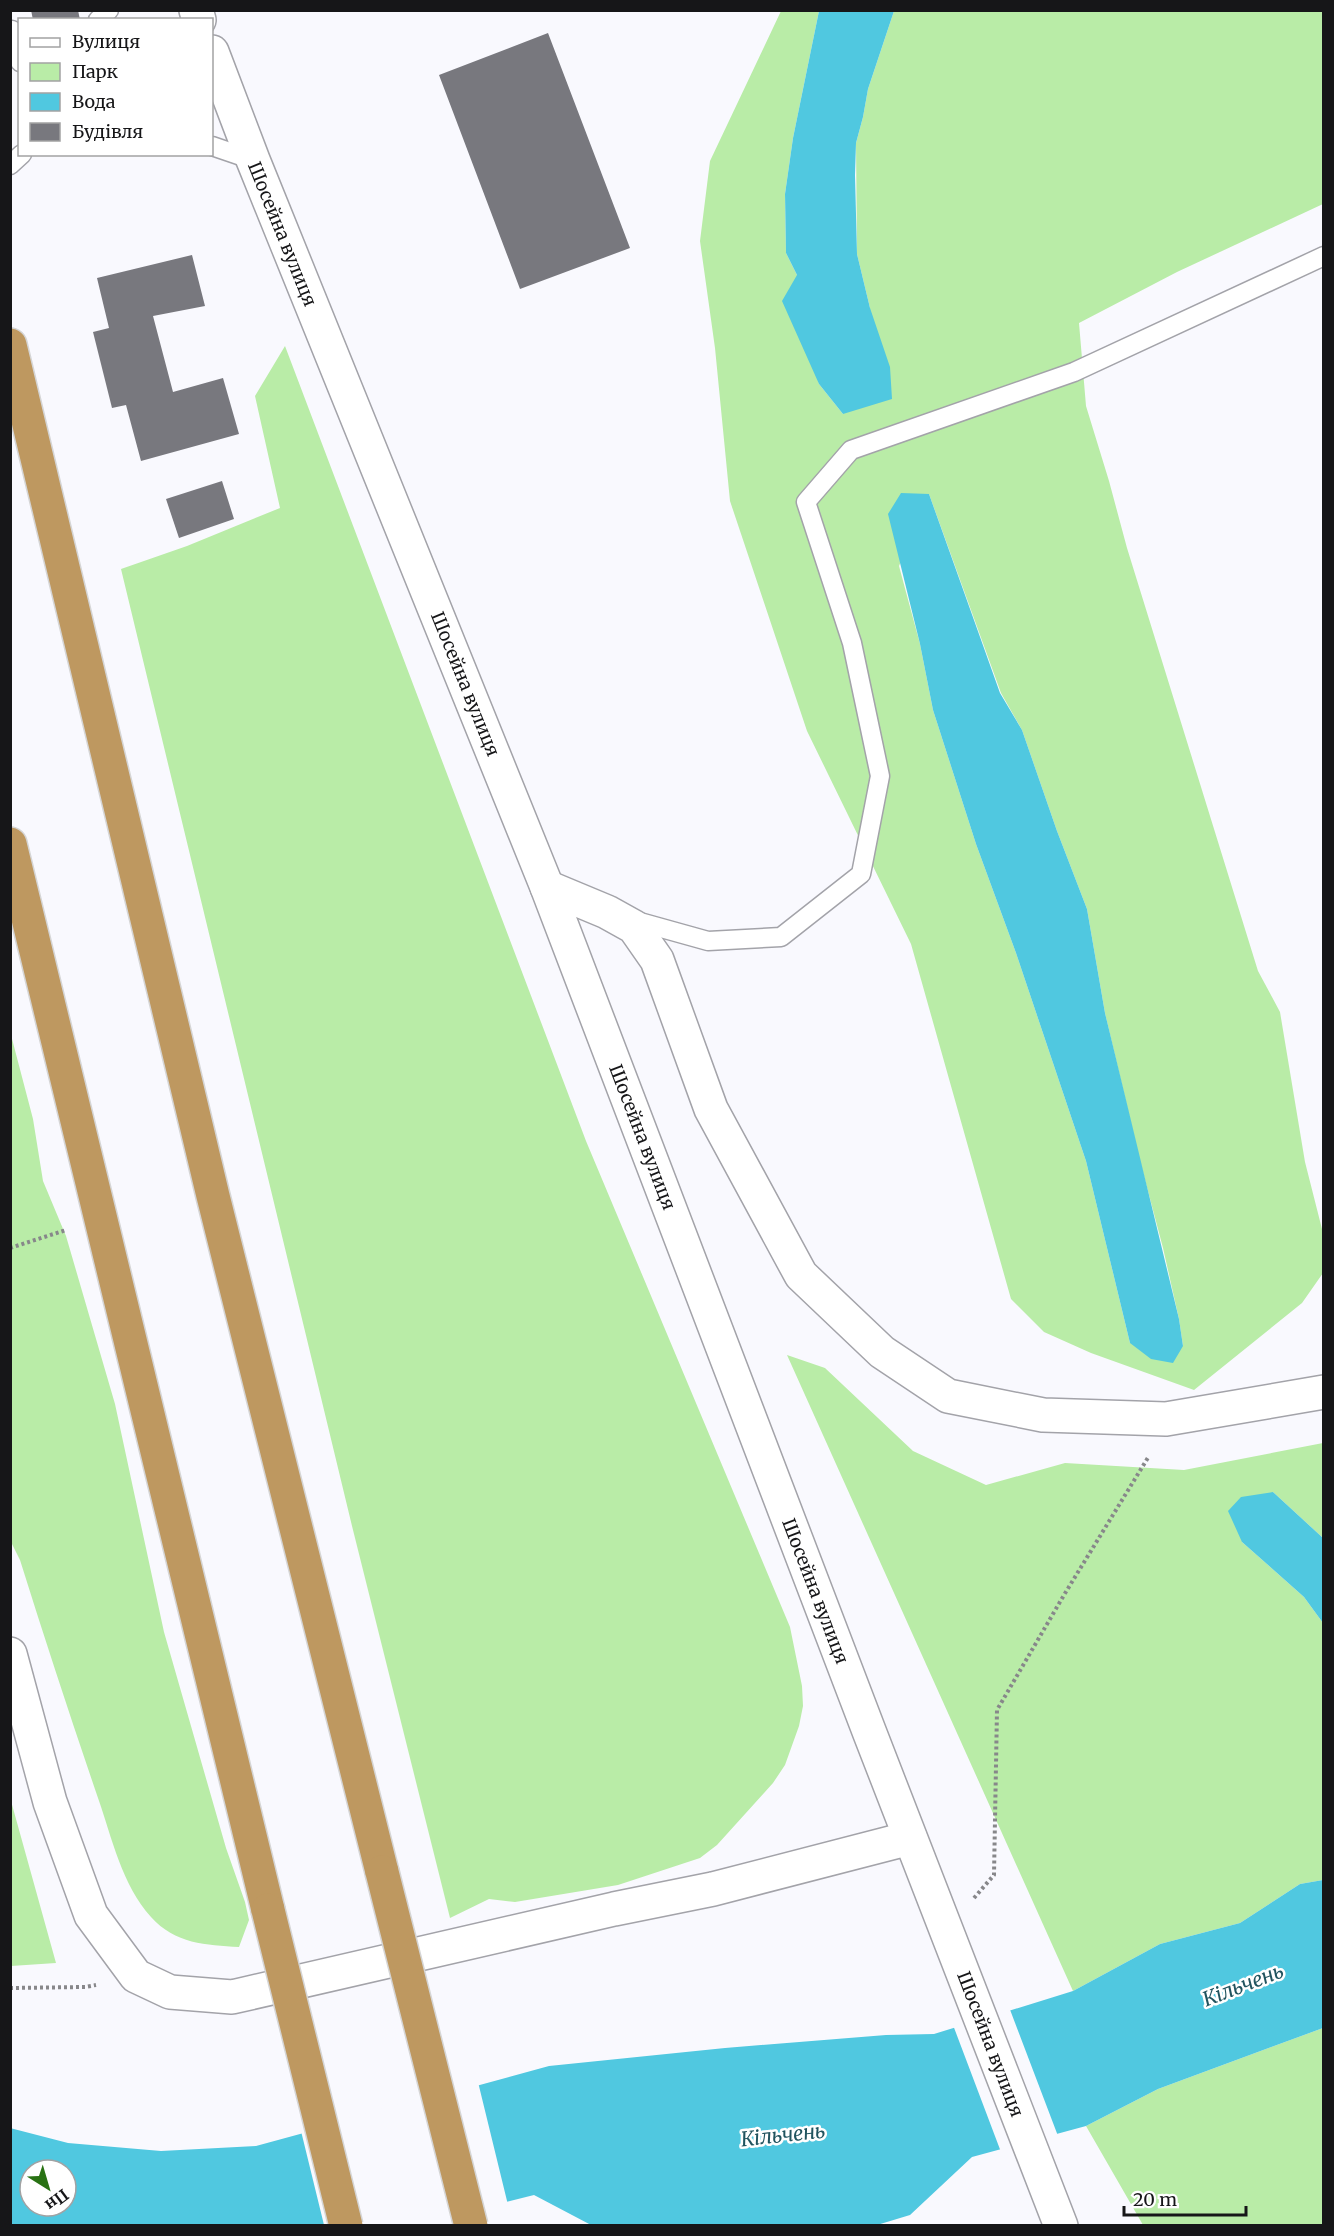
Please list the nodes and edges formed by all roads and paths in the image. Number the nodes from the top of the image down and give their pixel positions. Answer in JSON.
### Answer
{"nodes":[{"id":1,"x":14,"y":31,"type":"edge"},
{"id":2,"x":18,"y":52,"type":"edge"},
{"id":3,"x":213,"y":55,"type":"edge"},
{"id":4,"x":213,"y":146,"type":"edge"},
{"id":5,"x":253,"y":160,"type":"junction"},
{"id":6,"x":1323,"y":256,"type":"edge"},
{"id":7,"x":10,"y":345,"type":"edge"},
{"id":8,"x":10,"y":844,"type":"edge"},
{"id":9,"x":547,"y":888,"type":"junction"},
{"id":10,"x":607,"y":912,"type":"junction"},
{"id":11,"x":58,"y":1233,"type":"dead end"},
{"id":12,"x":10,"y":1248,"type":"edge"},
{"id":13,"x":1323,"y":1392,"type":"edge"},
{"id":14,"x":1173,"y":1418,"type":"junction"},
{"id":15,"x":10,"y":1654,"type":"edge"},
{"id":16,"x":910,"y":1838,"type":"junction"},
{"id":17,"x":973,"y":1900,"type":"dead end"},
{"id":18,"x":136,"y":1976,"type":"junction"},
{"id":19,"x":10,"y":1989,"type":"edge"},
{"id":20,"x":346,"y":2226,"type":"edge"},
{"id":21,"x":471,"y":2226,"type":"edge"},
{"id":22,"x":1061,"y":2226,"type":"edge"}],
"edges":[{"from":1,"to":2,"type":"lane"},
{"from":3,"to":5,"type":"main road","name":"Шосейна вулиця"},
{"from":4,"to":5,"type":"lane"},
{"from":5,"to":9,"type":"main road","name":"Шосейна вулиця"},
{"from":6,"to":10,"type":"lane"},
{"from":7,"to":21,"type":"highway","bridge":true},
{"from":8,"to":20,"type":"highway","bridge":true},
{"from":9,"to":10,"type":"main road"},
{"from":9,"to":16,"type":"main road","name":"Шосейна вулиця"},
{"from":10,"to":14,"type":"main road"},
{"from":11,"to":12,"type":"path"},
{"from":13,"to":14,"type":"main road"},
{"from":14,"to":17,"type":"path"},
{"from":15,"to":18,"type":"main road"},
{"from":16,"to":18,"type":"main road"},
{"from":16,"to":22,"type":"main road","name":"Шосейна вулиця"},
{"from":18,"to":19,"type":"path"}]}
